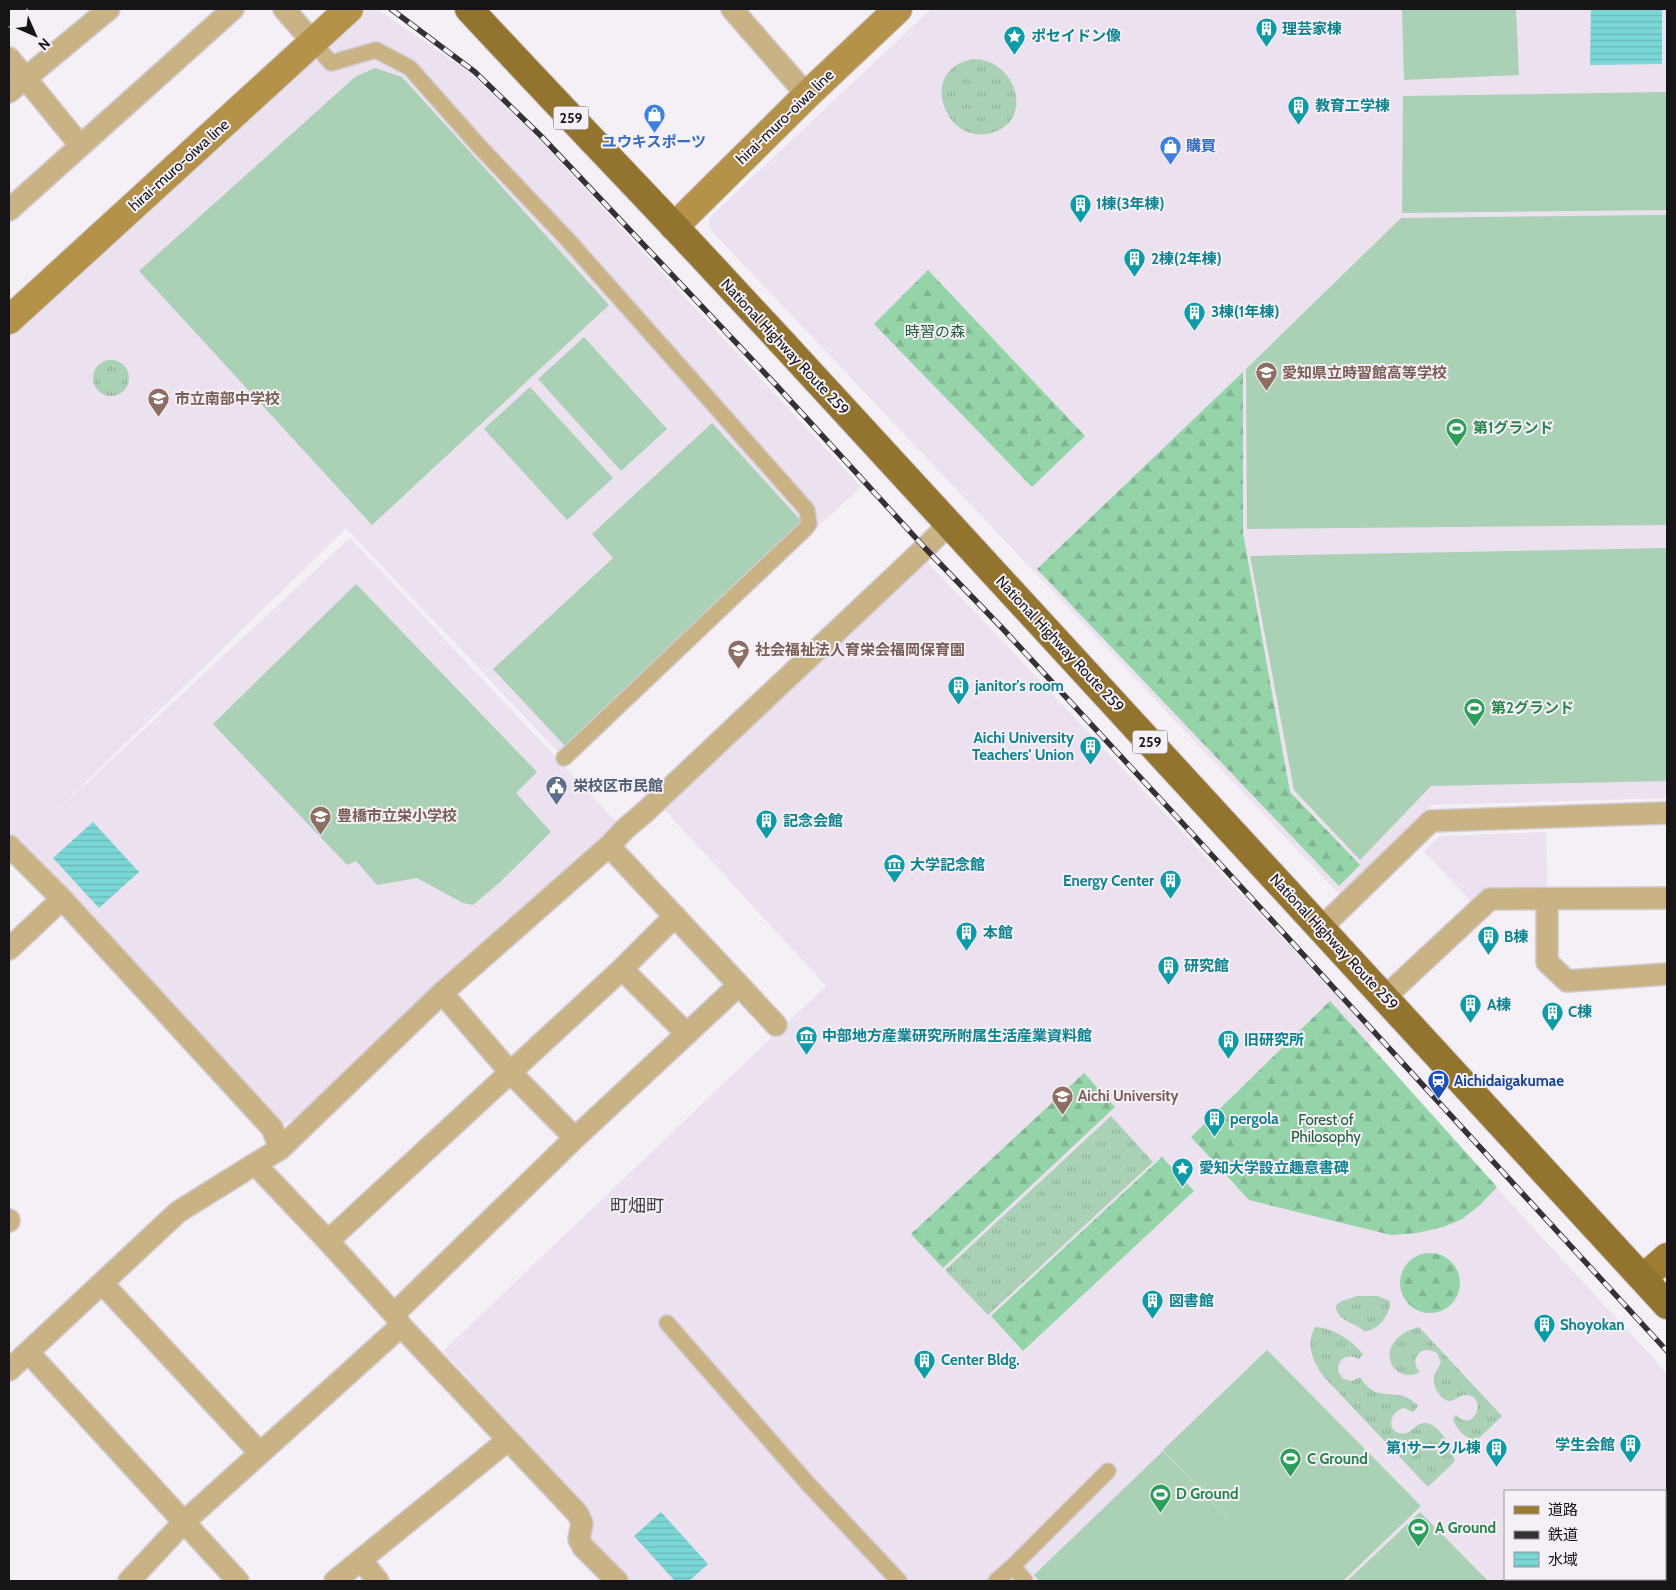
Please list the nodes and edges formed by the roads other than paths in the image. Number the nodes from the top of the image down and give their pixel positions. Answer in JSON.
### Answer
{"nodes":[{"id":1,"x":109,"y":9,"type":"edge"},
{"id":2,"x":233,"y":9,"type":"edge"},
{"id":3,"x":284,"y":9,"type":"edge"},
{"id":4,"x":349,"y":9,"type":"edge"},
{"id":5,"x":732,"y":9,"type":"edge"},
{"id":6,"x":898,"y":9,"type":"edge"},
{"id":7,"x":472,"y":10,"type":"edge"},
{"id":8,"x":313,"y":42,"type":"junction"},
{"id":9,"x":9,"y":58,"type":"edge"},
{"id":10,"x":25,"y":78,"type":"junction"},
{"id":11,"x":9,"y":92,"type":"edge"},
{"id":12,"x":807,"y":95,"type":"junction"},
{"id":13,"x":80,"y":145,"type":"junction"},
{"id":14,"x":9,"y":210,"type":"edge"},
{"id":15,"x":674,"y":227,"type":"junction"},
{"id":16,"x":9,"y":318,"type":"edge"},
{"id":17,"x":949,"y":524,"type":"junction"},
{"id":18,"x":564,"y":758,"type":"dead end"},
{"id":19,"x":1667,"y":813,"type":"edge"},
{"id":20,"x":9,"y":846,"type":"edge"},
{"id":21,"x":609,"y":846,"type":"junction"},
{"id":22,"x":1667,"y":898,"type":"edge"},
{"id":23,"x":62,"y":899,"type":"junction"},
{"id":24,"x":1547,"y":900,"type":"junction"},
{"id":25,"x":675,"y":916,"type":"junction"},
{"id":26,"x":1321,"y":928,"type":"junction"},
{"id":27,"x":9,"y":948,"type":"edge"},
{"id":28,"x":622,"y":969,"type":"junction"},
{"id":29,"x":1667,"y":974,"type":"edge"},
{"id":30,"x":739,"y":985,"type":"junction"},
{"id":31,"x":442,"y":994,"type":"junction"},
{"id":32,"x":1385,"y":997,"type":"junction"},
{"id":33,"x":776,"y":1026,"type":"dead end"},
{"id":34,"x":687,"y":1034,"type":"junction"},
{"id":35,"x":510,"y":1072,"type":"junction"},
{"id":36,"x":575,"y":1138,"type":"junction"},
{"id":37,"x":280,"y":1149,"type":"junction"},
{"id":38,"x":255,"y":1164,"type":"junction"},
{"id":39,"x":328,"y":1241,"type":"junction"},
{"id":40,"x":1667,"y":1256,"type":"edge"},
{"id":41,"x":1643,"y":1278,"type":"junction"},
{"id":42,"x":102,"y":1283,"type":"junction"},
{"id":43,"x":1667,"y":1306,"type":"edge"},
{"id":44,"x":398,"y":1320,"type":"junction"},
{"id":45,"x":667,"y":1324,"type":"dead end"},
{"id":46,"x":28,"y":1352,"type":"junction"},
{"id":47,"x":9,"y":1370,"type":"edge"},
{"id":48,"x":508,"y":1440,"type":"junction"},
{"id":49,"x":260,"y":1453,"type":"junction"},
{"id":50,"x":1108,"y":1471,"type":"dead end"},
{"id":51,"x":184,"y":1522,"type":"junction"},
{"id":52,"x":361,"y":1560,"type":"junction"},
{"id":53,"x":1013,"y":1566,"type":"junction"},
{"id":54,"x":129,"y":1581,"type":"edge"},
{"id":55,"x":238,"y":1581,"type":"edge"},
{"id":56,"x":335,"y":1581,"type":"edge"},
{"id":57,"x":378,"y":1581,"type":"edge"},
{"id":58,"x":617,"y":1581,"type":"edge"},
{"id":59,"x":900,"y":1581,"type":"edge"},
{"id":60,"x":996,"y":1581,"type":"edge"},
{"id":61,"x":1025,"y":1581,"type":"edge"}],
"edges":[{"from":1,"to":10,"type":"street"},
{"from":2,"to":13,"type":"street"},
{"from":3,"to":8,"type":"street"},
{"from":4,"to":8,"type":"main road","name":"hirai-muro-oiwa line"},
{"from":5,"to":12,"type":"street"},
{"from":6,"to":12,"type":"main road","name":"hirai-muro-oiwa line"},
{"from":7,"to":15,"type":"highway","name":"National Highway Route 259","number":"259"},
{"from":8,"to":16,"type":"main road","name":"hirai-muro-oiwa line"},
{"from":8,"to":18,"type":"street"},
{"from":9,"to":10,"type":"street"},
{"from":10,"to":11,"type":"street"},
{"from":10,"to":13,"type":"street"},
{"from":12,"to":15,"type":"main road","name":"hirai-muro-oiwa line"},
{"from":13,"to":14,"type":"street"},
{"from":15,"to":17,"type":"highway","name":"National Highway Route 259","number":"259"},
{"from":17,"to":21,"type":"street"},
{"from":17,"to":26,"type":"highway","name":"National Highway Route 259","number":"259"},
{"from":19,"to":26,"type":"street"},
{"from":20,"to":23,"type":"street"},
{"from":21,"to":25,"type":"street"},
{"from":21,"to":31,"type":"street"},
{"from":22,"to":24,"type":"street"},
{"from":23,"to":27,"type":"street"},
{"from":23,"to":37,"type":"street"},
{"from":24,"to":29,"type":"street"},
{"from":24,"to":32,"type":"street"},
{"from":25,"to":28,"type":"street"},
{"from":25,"to":30,"type":"street"},
{"from":26,"to":32,"type":"highway","name":"National Highway Route 259","number":"259"},
{"from":28,"to":34,"type":"street"},
{"from":28,"to":35,"type":"street"},
{"from":30,"to":33,"type":"street"},
{"from":30,"to":34,"type":"street"},
{"from":31,"to":35,"type":"street"},
{"from":31,"to":37,"type":"street"},
{"from":32,"to":41,"type":"highway","name":"National Highway Route 259","number":"259"},
{"from":34,"to":36,"type":"street"},
{"from":35,"to":36,"type":"street"},
{"from":35,"to":39,"type":"street"},
{"from":36,"to":44,"type":"street"},
{"from":37,"to":38,"type":"street"},
{"from":38,"to":39,"type":"street"},
{"from":38,"to":42,"type":"street"},
{"from":39,"to":44,"type":"street"},
{"from":40,"to":41,"type":"main road"},
{"from":41,"to":43,"type":"highway","name":"National Highway Route 259","number":"259"},
{"from":42,"to":46,"type":"street"},
{"from":42,"to":49,"type":"street"},
{"from":44,"to":48,"type":"street"},
{"from":44,"to":49,"type":"street"},
{"from":45,"to":59,"type":"street"},
{"from":46,"to":47,"type":"street"},
{"from":46,"to":51,"type":"street"},
{"from":48,"to":52,"type":"street"},
{"from":48,"to":58,"type":"street"},
{"from":49,"to":51,"type":"street"},
{"from":50,"to":53,"type":"street"},
{"from":51,"to":54,"type":"street"},
{"from":51,"to":55,"type":"street"},
{"from":52,"to":56,"type":"street"},
{"from":52,"to":57,"type":"street"},
{"from":53,"to":60,"type":"street"},
{"from":53,"to":61,"type":"street"}]}
